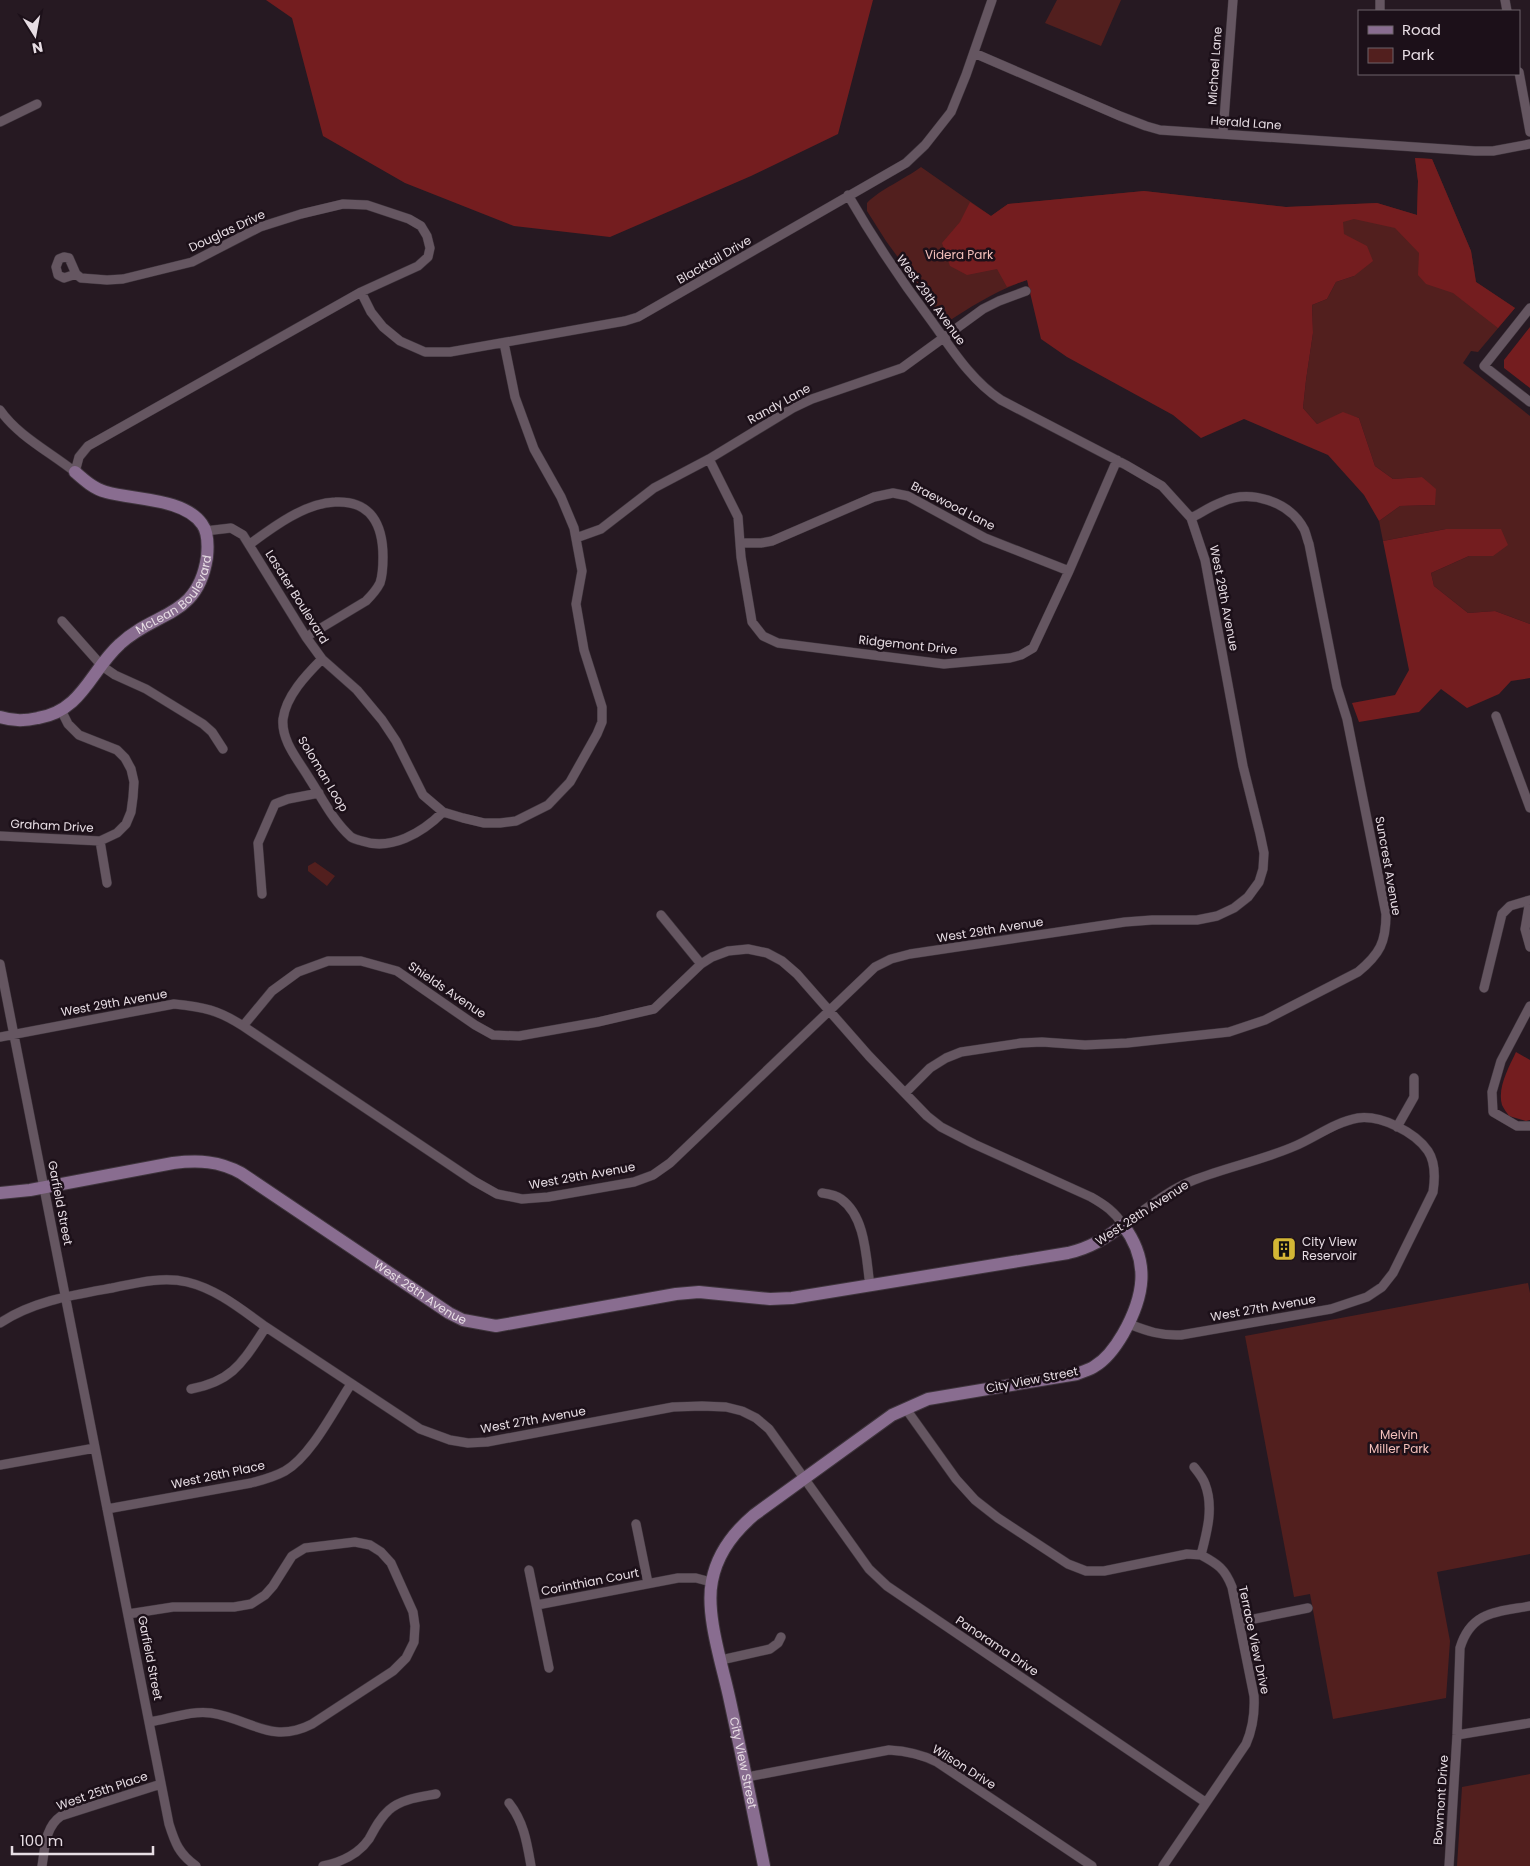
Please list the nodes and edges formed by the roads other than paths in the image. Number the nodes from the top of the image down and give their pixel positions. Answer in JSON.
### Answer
{"nodes":[{"id":1,"x":992,"y":0,"type":"edge"},
{"id":2,"x":1233,"y":0,"type":"edge"},
{"id":3,"x":974,"y":53,"type":"junction"},
{"id":4,"x":1520,"y":75,"type":"edge"},
{"id":5,"x":37,"y":104,"type":"dead end"},
{"id":6,"x":0,"y":122,"type":"edge"},
{"id":7,"x":1530,"y":132,"type":"edge"},
{"id":8,"x":1223,"y":134,"type":"junction"},
{"id":9,"x":1530,"y":144,"type":"edge"},
{"id":10,"x":848,"y":196,"type":"junction"},
{"id":11,"x":76,"y":274,"type":"dead end"},
{"id":12,"x":1026,"y":291,"type":"dead end"},
{"id":13,"x":361,"y":292,"type":"junction"},
{"id":14,"x":1530,"y":308,"type":"edge"},
{"id":15,"x":943,"y":338,"type":"junction"},
{"id":16,"x":504,"y":343,"type":"junction"},
{"id":17,"x":1530,"y":402,"type":"edge"},
{"id":18,"x":0,"y":410,"type":"edge"},
{"id":19,"x":709,"y":459,"type":"junction"},
{"id":20,"x":1117,"y":460,"type":"junction"},
{"id":21,"x":75,"y":472,"type":"junction"},
{"id":22,"x":1191,"y":518,"type":"junction"},
{"id":23,"x":205,"y":531,"type":"junction"},
{"id":24,"x":576,"y":538,"type":"junction"},
{"id":25,"x":740,"y":543,"type":"junction"},
{"id":26,"x":250,"y":544,"type":"junction"},
{"id":27,"x":1069,"y":571,"type":"junction"},
{"id":28,"x":62,"y":621,"type":"dead end"},
{"id":29,"x":306,"y":637,"type":"junction"},
{"id":30,"x":322,"y":659,"type":"junction"},
{"id":31,"x":102,"y":666,"type":"junction"},
{"id":32,"x":61,"y":710,"type":"junction"},
{"id":33,"x":1496,"y":716,"type":"dead end"},
{"id":34,"x":0,"y":717,"type":"edge"},
{"id":35,"x":223,"y":749,"type":"dead end"},
{"id":36,"x":319,"y":793,"type":"junction"},
{"id":37,"x":1530,"y":808,"type":"edge"},
{"id":38,"x":443,"y":812,"type":"junction"},
{"id":39,"x":0,"y":836,"type":"edge"},
{"id":40,"x":100,"y":841,"type":"junction"},
{"id":41,"x":107,"y":883,"type":"dead end"},
{"id":42,"x":262,"y":894,"type":"dead end"},
{"id":43,"x":1530,"y":900,"type":"edge"},
{"id":44,"x":661,"y":915,"type":"dead end"},
{"id":45,"x":1530,"y":947,"type":"edge"},
{"id":46,"x":0,"y":964,"type":"edge"},
{"id":47,"x":701,"y":964,"type":"junction"},
{"id":48,"x":1484,"y":988,"type":"dead end"},
{"id":49,"x":1530,"y":1006,"type":"edge"},
{"id":50,"x":829,"y":1013,"type":"junction"},
{"id":51,"x":243,"y":1026,"type":"junction"},
{"id":52,"x":13,"y":1034,"type":"junction"},
{"id":53,"x":0,"y":1037,"type":"edge"},
{"id":54,"x":869,"y":1056,"type":"joint"},
{"id":55,"x":1414,"y":1078,"type":"dead end"},
{"id":56,"x":905,"y":1093,"type":"junction"},
{"id":57,"x":1376,"y":1119,"type":"joint"},
{"id":58,"x":1530,"y":1126,"type":"edge"},
{"id":59,"x":1397,"y":1127,"type":"junction"},
{"id":60,"x":44,"y":1187,"type":"junction"},
{"id":61,"x":0,"y":1193,"type":"edge"},
{"id":62,"x":822,"y":1193,"type":"dead end"},
{"id":63,"x":1124,"y":1225,"type":"junction"},
{"id":64,"x":870,"y":1286,"type":"junction"},
{"id":65,"x":64,"y":1297,"type":"junction"},
{"id":66,"x":0,"y":1323,"type":"edge"},
{"id":67,"x":1129,"y":1324,"type":"junction"},
{"id":68,"x":266,"y":1327,"type":"junction"},
{"id":69,"x":351,"y":1384,"type":"junction"},
{"id":70,"x":191,"y":1389,"type":"dead end"},
{"id":71,"x":906,"y":1409,"type":"junction"},
{"id":72,"x":95,"y":1448,"type":"junction"},
{"id":73,"x":0,"y":1465,"type":"edge"},
{"id":74,"x":1194,"y":1467,"type":"dead end"},
{"id":75,"x":804,"y":1478,"type":"junction"},
{"id":76,"x":107,"y":1509,"type":"junction"},
{"id":77,"x":636,"y":1524,"type":"dead end"},
{"id":78,"x":1201,"y":1555,"type":"junction"},
{"id":79,"x":529,"y":1570,"type":"dead end"},
{"id":80,"x":711,"y":1582,"type":"junction"},
{"id":81,"x":648,"y":1583,"type":"junction"},
{"id":82,"x":537,"y":1605,"type":"junction"},
{"id":83,"x":1530,"y":1606,"type":"edge"},
{"id":84,"x":1308,"y":1608,"type":"dead end"},
{"id":85,"x":128,"y":1614,"type":"junction"},
{"id":86,"x":1239,"y":1622,"type":"junction"},
{"id":87,"x":781,"y":1637,"type":"dead end"},
{"id":88,"x":721,"y":1660,"type":"junction"},
{"id":89,"x":548,"y":1668,"type":"dead end"},
{"id":90,"x":150,"y":1722,"type":"junction"},
{"id":91,"x":1530,"y":1722,"type":"edge"},
{"id":92,"x":1457,"y":1735,"type":"junction"},
{"id":93,"x":746,"y":1777,"type":"junction"},
{"id":94,"x":161,"y":1784,"type":"junction"},
{"id":95,"x":436,"y":1794,"type":"dead end"},
{"id":96,"x":1205,"y":1802,"type":"junction"},
{"id":97,"x":509,"y":1803,"type":"dead end"},
{"id":98,"x":42,"y":1866,"type":"edge"},
{"id":99,"x":196,"y":1866,"type":"edge"},
{"id":100,"x":323,"y":1866,"type":"edge"},
{"id":101,"x":531,"y":1866,"type":"edge"},
{"id":102,"x":764,"y":1866,"type":"edge"},
{"id":103,"x":1092,"y":1866,"type":"edge"},
{"id":104,"x":1163,"y":1866,"type":"edge"},
{"id":105,"x":1449,"y":1866,"type":"edge"}],
"edges":[{"from":1,"to":3,"type":"street","name":"Blacktail Drive"},
{"from":2,"to":8,"type":"street","name":"Michael Lane"},
{"from":3,"to":8,"type":"street","name":"Herald Lane"},
{"from":3,"to":10,"type":"street","name":"Blacktail Drive"},
{"from":4,"to":7,"type":"street"},
{"from":5,"to":6,"type":"street"},
{"from":8,"to":9,"type":"street","name":"Herald Lane"},
{"from":10,"to":15,"type":"street","name":"West 29th Avenue"},
{"from":10,"to":16,"type":"street","name":"Blacktail Drive"},
{"from":11,"to":13,"type":"street","name":"Douglas Drive"},
{"from":12,"to":15,"type":"street","name":"Randy Lane"},
{"from":13,"to":16,"type":"street","name":"Blacktail Drive"},
{"from":13,"to":21,"type":"street"},
{"from":14,"to":17,"type":"street"},
{"from":15,"to":19,"type":"street","name":"Randy Lane"},
{"from":15,"to":20,"type":"street","name":"West 29th Avenue"},
{"from":16,"to":24,"type":"street","name":"Lasater Boulevard"},
{"from":18,"to":21,"type":"street","name":"McLean Boulevard"},
{"from":19,"to":24,"type":"street","name":"Randy Lane"},
{"from":19,"to":25,"type":"street","name":"Ridgemont Drive"},
{"from":20,"to":22,"type":"street","name":"West 29th Avenue"},
{"from":20,"to":27,"type":"street","name":"Ridgemont Drive"},
{"from":21,"to":23,"type":"street","name":"McLean Boulevard"},
{"from":22,"to":50,"type":"street","name":"West 29th Avenue"},
{"from":22,"to":56,"type":"street","name":"Suncrest Avenue"},
{"from":23,"to":26,"type":"street","name":"Lasater Boulevard"},
{"from":23,"to":31,"type":"street","name":"McLean Boulevard"},
{"from":24,"to":38,"type":"street","name":"Lasater Boulevard"},
{"from":25,"to":27,"type":"street","name":"Braewood Lane"},
{"from":25,"to":27,"type":"street","name":"Ridgemont Drive"},
{"from":26,"to":29,"type":"street","name":"Lasater Boulevard"},
{"from":26,"to":29,"type":"street"},
{"from":28,"to":31,"type":"street"},
{"from":29,"to":30,"type":"street","name":"Lasater Boulevard"},
{"from":30,"to":36,"type":"street","name":"Soloman Loop"},
{"from":30,"to":38,"type":"street","name":"Lasater Boulevard"},
{"from":31,"to":32,"type":"street","name":"McLean Boulevard"},
{"from":31,"to":35,"type":"street"},
{"from":32,"to":34,"type":"street","name":"McLean Boulevard"},
{"from":32,"to":40,"type":"street","name":"Graham Drive"},
{"from":33,"to":37,"type":"street"},
{"from":36,"to":38,"type":"street","name":"Soloman Loop"},
{"from":36,"to":42,"type":"street"},
{"from":39,"to":40,"type":"street","name":"Graham Drive"},
{"from":40,"to":41,"type":"street"},
{"from":43,"to":45,"type":"street"},
{"from":43,"to":48,"type":"street"},
{"from":44,"to":47,"type":"street"},
{"from":46,"to":52,"type":"street","name":"Garfield Street"},
{"from":47,"to":50,"type":"street","name":"Shields Avenue"},
{"from":47,"to":51,"type":"street","name":"Shields Avenue"},
{"from":49,"to":58,"type":"street"},
{"from":50,"to":51,"type":"street","name":"West 29th Avenue"},
{"from":50,"to":54,"type":"street","name":"Shields Avenue"},
{"from":51,"to":52,"type":"street","name":"West 29th Avenue"},
{"from":52,"to":53,"type":"street","name":"West 29th Avenue"},
{"from":52,"to":60,"type":"street","name":"Garfield Street"},
{"from":54,"to":56,"type":"street","name":"City View Street"},
{"from":55,"to":59,"type":"street"},
{"from":56,"to":63,"type":"street","name":"City View Street"},
{"from":57,"to":59,"type":"street","name":"West 27th Avenue"},
{"from":57,"to":63,"type":"street","name":"West 28th Avenue"},
{"from":59,"to":67,"type":"street","name":"West 27th Avenue"},
{"from":60,"to":61,"type":"street","name":"West 28th Avenue"},
{"from":60,"to":64,"type":"street","name":"West 28th Avenue"},
{"from":60,"to":65,"type":"street","name":"Garfield Street"},
{"from":62,"to":64,"type":"street"},
{"from":63,"to":64,"type":"street","name":"West 28th Avenue"},
{"from":63,"to":67,"type":"street","name":"City View Street"},
{"from":65,"to":66,"type":"street","name":"West 27th Avenue"},
{"from":65,"to":68,"type":"street","name":"West 27th Avenue"},
{"from":65,"to":72,"type":"street","name":"Garfield Street"},
{"from":67,"to":71,"type":"street","name":"City View Street"},
{"from":68,"to":69,"type":"street","name":"West 27th Avenue"},
{"from":68,"to":70,"type":"street"},
{"from":69,"to":75,"type":"street","name":"West 27th Avenue"},
{"from":69,"to":76,"type":"street","name":"West 26th Place"},
{"from":71,"to":75,"type":"street","name":"City View Street"},
{"from":71,"to":78,"type":"street"},
{"from":72,"to":73,"type":"street"},
{"from":72,"to":76,"type":"street","name":"Garfield Street"},
{"from":74,"to":78,"type":"street"},
{"from":75,"to":80,"type":"street","name":"City View Street"},
{"from":75,"to":96,"type":"street","name":"Panorama Drive"},
{"from":76,"to":85,"type":"street","name":"Garfield Street"},
{"from":77,"to":81,"type":"street","name":"Corinthian Court"},
{"from":78,"to":86,"type":"street","name":"Terrace View Drive"},
{"from":79,"to":82,"type":"street","name":"Corinthian Court"},
{"from":80,"to":81,"type":"street","name":"Corinthian Court"},
{"from":80,"to":88,"type":"street","name":"City View Street"},
{"from":81,"to":82,"type":"street","name":"Corinthian Court"},
{"from":82,"to":89,"type":"street","name":"Corinthian Court"},
{"from":83,"to":92,"type":"street","name":"Bowmont Drive"},
{"from":84,"to":86,"type":"street"},
{"from":85,"to":90,"type":"street","name":"Garfield Street"},
{"from":85,"to":90,"type":"street"},
{"from":86,"to":96,"type":"street","name":"Terrace View Drive"},
{"from":87,"to":88,"type":"street"},
{"from":88,"to":93,"type":"street","name":"City View Street"},
{"from":90,"to":94,"type":"street","name":"Garfield Street"},
{"from":91,"to":92,"type":"street"},
{"from":92,"to":105,"type":"street","name":"Bowmont Drive"},
{"from":93,"to":102,"type":"street","name":"City View Street"},
{"from":93,"to":103,"type":"street","name":"Wilson Drive"},
{"from":94,"to":98,"type":"street","name":"West 25th Place"},
{"from":94,"to":99,"type":"street","name":"Garfield Street"},
{"from":95,"to":100,"type":"street"},
{"from":96,"to":104,"type":"street","name":"Terrace View Drive"},
{"from":97,"to":101,"type":"street"}]}
